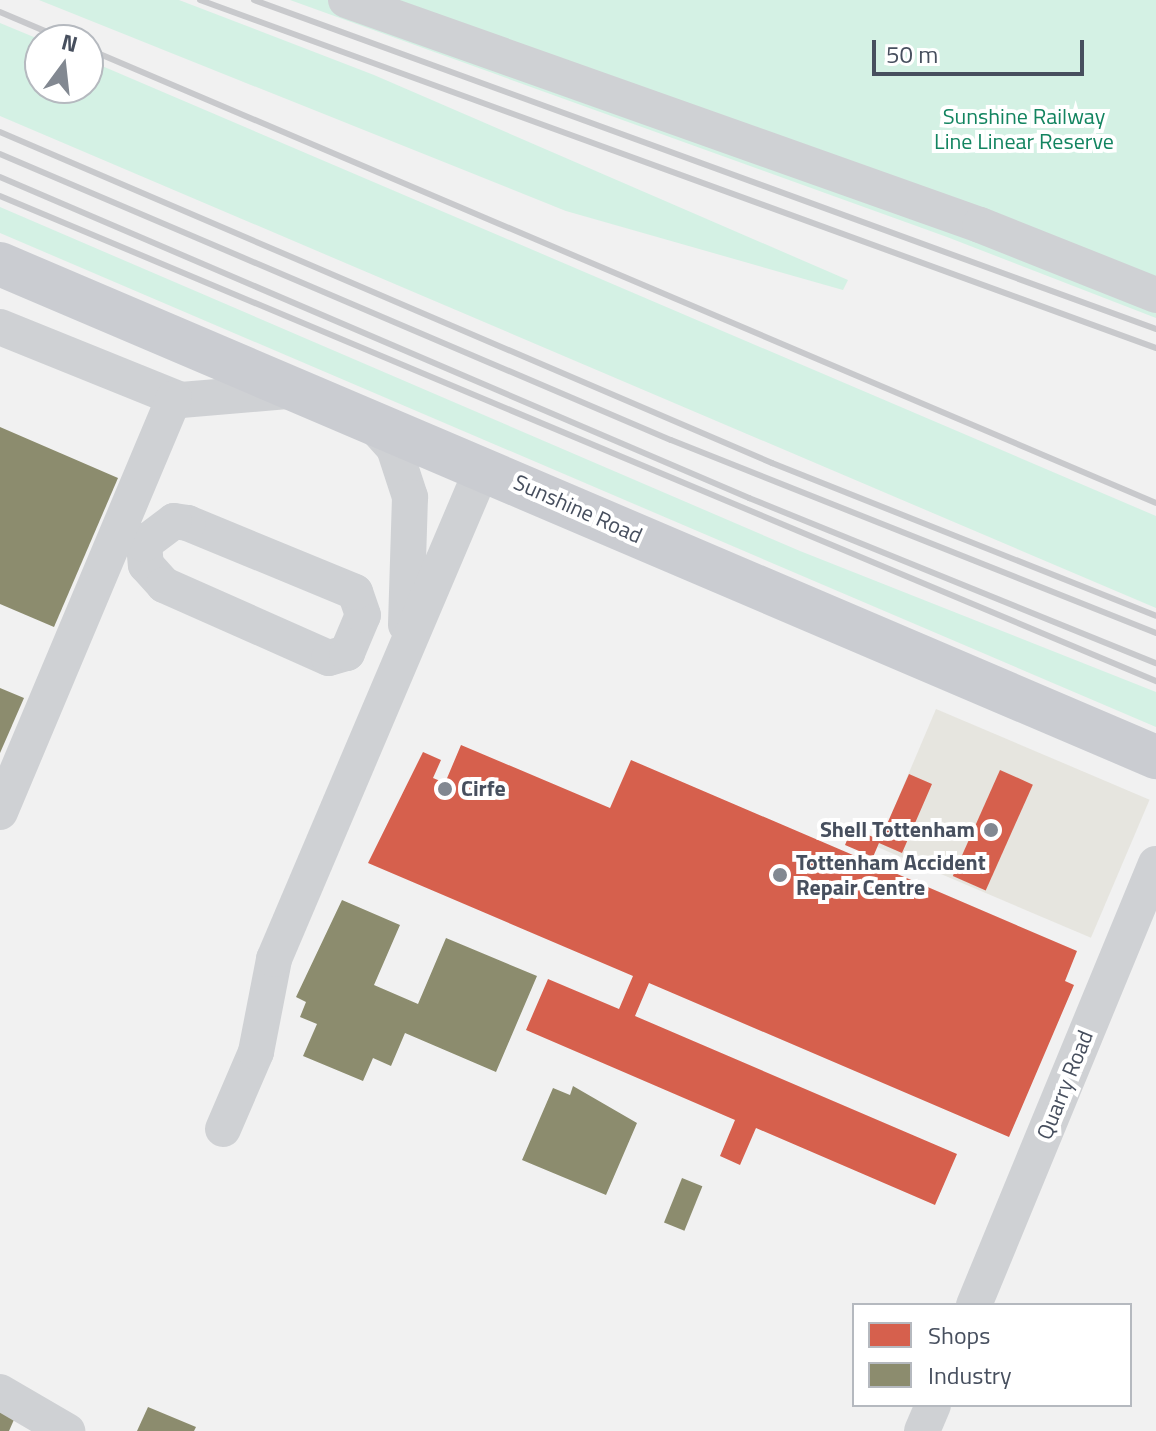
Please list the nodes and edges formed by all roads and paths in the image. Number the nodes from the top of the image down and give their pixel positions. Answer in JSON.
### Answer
{"nodes":[{"id":1,"x":346,"y":0,"type":"edge"},
{"id":2,"x":0,"y":264,"type":"edge"},
{"id":3,"x":1156,"y":295,"type":"edge"},
{"id":4,"x":0,"y":327,"type":"edge"},
{"id":5,"x":304,"y":389,"type":"junction"},
{"id":6,"x":174,"y":398,"type":"junction"},
{"id":7,"x":363,"y":415,"type":"junction"},
{"id":8,"x":483,"y":467,"type":"junction"},
{"id":9,"x":132,"y":538,"type":"junction"},
{"id":10,"x":399,"y":670,"type":"junction"},
{"id":11,"x":1156,"y":757,"type":"edge"},
{"id":12,"x":0,"y":812,"type":"edge"},
{"id":13,"x":1156,"y":864,"type":"edge"},
{"id":14,"x":223,"y":1129,"type":"dead end"},
{"id":15,"x":975,"y":1303,"type":"edge"},
{"id":16,"x":0,"y":1392,"type":"edge"},
{"id":17,"x":932,"y":1407,"type":"edge"},
{"id":18,"x":67,"y":1431,"type":"edge"},
{"id":19,"x":922,"y":1431,"type":"edge"}],
"edges":[{"from":1,"to":3,"type":"street"},
{"from":2,"to":5,"type":"main road","name":"Sunshine Road"},
{"from":4,"to":6,"type":"street"},
{"from":5,"to":6,"type":"street"},
{"from":5,"to":7,"type":"main road","name":"Sunshine Road"},
{"from":6,"to":9,"type":"street"},
{"from":7,"to":8,"type":"main road","name":"Sunshine Road"},
{"from":7,"to":10,"type":"street"},
{"from":8,"to":10,"type":"street"},
{"from":8,"to":11,"type":"main road","name":"Sunshine Road"},
{"from":9,"to":9,"type":"street"},
{"from":9,"to":12,"type":"street"},
{"from":10,"to":14,"type":"street"},
{"from":13,"to":15,"type":"street","name":"Quarry Road"},
{"from":16,"to":18,"type":"street"},
{"from":17,"to":19,"type":"street"}]}
